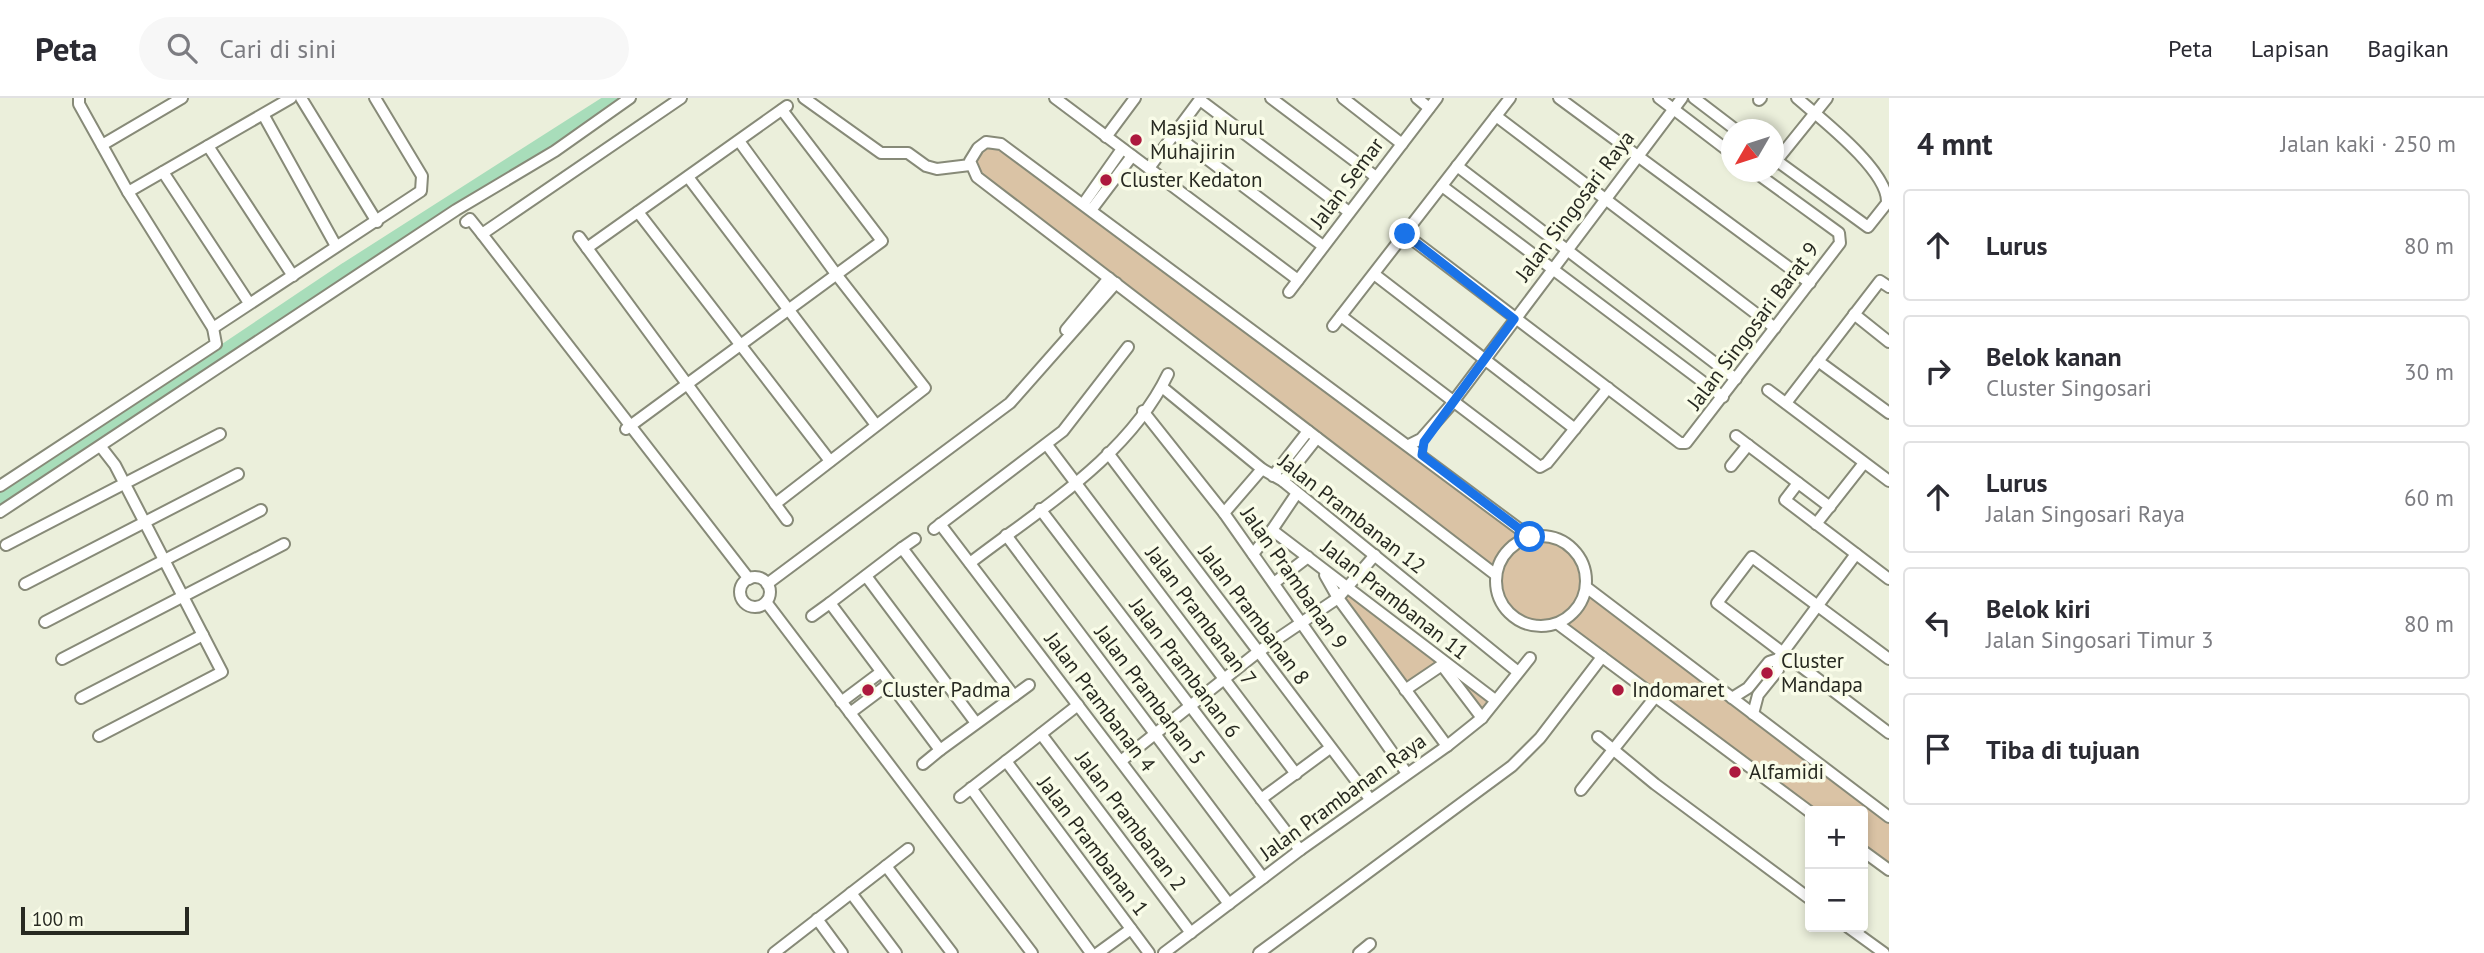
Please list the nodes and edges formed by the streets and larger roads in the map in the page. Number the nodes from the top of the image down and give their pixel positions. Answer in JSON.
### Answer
{"nodes":[{"id":1,"x":79,"y":98,"type":"edge"},
{"id":2,"x":182,"y":98,"type":"edge"},
{"id":3,"x":291,"y":98,"type":"edge"},
{"id":4,"x":301,"y":98,"type":"edge"},
{"id":5,"x":375,"y":98,"type":"edge"},
{"id":6,"x":630,"y":98,"type":"edge"},
{"id":7,"x":681,"y":98,"type":"edge"},
{"id":8,"x":804,"y":98,"type":"edge"},
{"id":9,"x":1055,"y":98,"type":"edge"},
{"id":10,"x":1271,"y":98,"type":"edge"},
{"id":11,"x":1343,"y":98,"type":"edge"},
{"id":12,"x":1417,"y":98,"type":"edge"},
{"id":13,"x":1437,"y":98,"type":"edge"},
{"id":14,"x":1510,"y":98,"type":"edge"},
{"id":15,"x":1559,"y":98,"type":"edge"},
{"id":16,"x":1659,"y":98,"type":"edge"},
{"id":17,"x":1682,"y":98,"type":"edge"},
{"id":18,"x":1694,"y":98,"type":"edge"},
{"id":19,"x":1797,"y":98,"type":"edge"},
{"id":20,"x":1827,"y":98,"type":"edge"},
{"id":21,"x":1132,"y":99,"type":"edge"},
{"id":22,"x":1200,"y":99,"type":"edge"},
{"id":23,"x":1429,"y":108,"type":"junction"},
{"id":24,"x":1673,"y":109,"type":"junction"},
{"id":25,"x":1815,"y":113,"type":"junction"},
{"id":26,"x":264,"y":116,"type":"junction"},
{"id":27,"x":1496,"y":116,"type":"junction"},
{"id":28,"x":1722,"y":119,"type":"edge"},
{"id":29,"x":1174,"y":134,"type":"junction"},
{"id":30,"x":1106,"y":137,"type":"junction"},
{"id":31,"x":738,"y":141,"type":"junction"},
{"id":32,"x":1402,"y":144,"type":"junction"},
{"id":33,"x":102,"y":145,"type":"junction"},
{"id":34,"x":1721,"y":145,"type":"edge"},
{"id":35,"x":208,"y":146,"type":"junction"},
{"id":36,"x":1784,"y":150,"type":"edge"},
{"id":37,"x":1127,"y":152,"type":"junction"},
{"id":38,"x":1637,"y":156,"type":"junction"},
{"id":39,"x":970,"y":165,"type":"junction"},
{"id":40,"x":1457,"y":166,"type":"junction"},
{"id":41,"x":1149,"y":168,"type":"junction"},
{"id":42,"x":1784,"y":168,"type":"edge"},
{"id":43,"x":163,"y":172,"type":"junction"},
{"id":44,"x":688,"y":177,"type":"junction"},
{"id":45,"x":1376,"y":177,"type":"junction"},
{"id":46,"x":1773,"y":182,"type":"edge"},
{"id":47,"x":1442,"y":186,"type":"junction"},
{"id":48,"x":128,"y":192,"type":"junction"},
{"id":49,"x":1605,"y":198,"type":"junction"},
{"id":50,"x":1088,"y":206,"type":"junction"},
{"id":51,"x":460,"y":210,"type":"junction"},
{"id":52,"x":638,"y":212,"type":"junction"},
{"id":53,"x":1349,"y":212,"type":"junction"},
{"id":54,"x":467,"y":220,"type":"junction"},
{"id":55,"x":377,"y":222,"type":"junction"},
{"id":56,"x":482,"y":234,"type":"junction"},
{"id":57,"x":1405,"y":234,"type":"junction"},
{"id":58,"x":579,"y":237,"type":"dead end"},
{"id":59,"x":336,"y":246,"type":"junction"},
{"id":60,"x":1323,"y":246,"type":"junction"},
{"id":61,"x":587,"y":248,"type":"junction"},
{"id":62,"x":1567,"y":250,"type":"junction"},
{"id":63,"x":1552,"y":270,"type":"junction"},
{"id":64,"x":836,"y":274,"type":"junction"},
{"id":65,"x":1374,"y":274,"type":"junction"},
{"id":66,"x":293,"y":276,"type":"junction"},
{"id":67,"x":1298,"y":280,"type":"junction"},
{"id":68,"x":1113,"y":281,"type":"junction"},
{"id":69,"x":1810,"y":284,"type":"junction"},
{"id":70,"x":1889,"y":287,"type":"edge"},
{"id":71,"x":1289,"y":292,"type":"dead end"},
{"id":72,"x":249,"y":303,"type":"junction"},
{"id":73,"x":788,"y":309,"type":"junction"},
{"id":74,"x":1854,"y":314,"type":"junction"},
{"id":75,"x":1341,"y":316,"type":"junction"},
{"id":76,"x":1514,"y":319,"type":"junction"},
{"id":77,"x":1333,"y":326,"type":"dead end"},
{"id":78,"x":213,"y":328,"type":"junction"},
{"id":79,"x":1775,"y":328,"type":"junction"},
{"id":80,"x":1889,"y":342,"type":"edge"},
{"id":81,"x":740,"y":344,"type":"junction"},
{"id":82,"x":1128,"y":347,"type":"dead end"},
{"id":83,"x":1484,"y":359,"type":"junction"},
{"id":84,"x":1818,"y":361,"type":"junction"},
{"id":85,"x":1168,"y":374,"type":"dead end"},
{"id":86,"x":1736,"y":379,"type":"junction"},
{"id":87,"x":687,"y":383,"type":"junction"},
{"id":88,"x":1162,"y":387,"type":"junction"},
{"id":89,"x":1608,"y":388,"type":"junction"},
{"id":90,"x":1768,"y":390,"type":"dead end"},
{"id":91,"x":1723,"y":397,"type":"junction"},
{"id":92,"x":1451,"y":403,"type":"junction"},
{"id":93,"x":1786,"y":403,"type":"junction"},
{"id":94,"x":1143,"y":411,"type":"junction"},
{"id":95,"x":1889,"y":413,"type":"edge"},
{"id":96,"x":876,"y":425,"type":"junction"},
{"id":97,"x":628,"y":427,"type":"junction"},
{"id":98,"x":1575,"y":429,"type":"junction"},
{"id":99,"x":220,"y":434,"type":"dead end"},
{"id":100,"x":1312,"y":435,"type":"junction"},
{"id":101,"x":1735,"y":436,"type":"dead end"},
{"id":102,"x":1423,"y":441,"type":"junction"},
{"id":103,"x":1047,"y":445,"type":"junction"},
{"id":104,"x":1409,"y":445,"type":"junction"},
{"id":105,"x":1748,"y":445,"type":"junction"},
{"id":106,"x":101,"y":447,"type":"junction"},
{"id":107,"x":1108,"y":453,"type":"junction"},
{"id":108,"x":1422,"y":455,"type":"junction"},
{"id":109,"x":830,"y":461,"type":"junction"},
{"id":110,"x":1864,"y":463,"type":"junction"},
{"id":111,"x":1731,"y":466,"type":"dead end"},
{"id":112,"x":1262,"y":469,"type":"junction"},
{"id":113,"x":238,"y":474,"type":"dead end"},
{"id":114,"x":1278,"y":478,"type":"junction"},
{"id":115,"x":1076,"y":481,"type":"junction"},
{"id":116,"x":1889,"y":481,"type":"edge"},
{"id":117,"x":1798,"y":483,"type":"junction"},
{"id":118,"x":124,"y":484,"type":"junction"},
{"id":119,"x":0,"y":486,"type":"edge"},
{"id":120,"x":1297,"y":493,"type":"junction"},
{"id":121,"x":775,"y":503,"type":"junction"},
{"id":122,"x":1830,"y":507,"type":"junction"},
{"id":123,"x":1040,"y":509,"type":"junction"},
{"id":124,"x":261,"y":510,"type":"dead end"},
{"id":125,"x":0,"y":512,"type":"edge"},
{"id":126,"x":1224,"y":513,"type":"junction"},
{"id":127,"x":787,"y":520,"type":"dead end"},
{"id":128,"x":144,"y":522,"type":"junction"},
{"id":129,"x":1816,"y":524,"type":"junction"},
{"id":130,"x":1272,"y":530,"type":"junction"},
{"id":131,"x":1006,"y":535,"type":"junction"},
{"id":132,"x":1530,"y":537,"type":"junction"},
{"id":133,"x":915,"y":539,"type":"dead end"},
{"id":134,"x":284,"y":544,"type":"dead end"},
{"id":135,"x":6,"y":545,"type":"dead end"},
{"id":136,"x":902,"y":548,"type":"junction"},
{"id":137,"x":1253,"y":554,"type":"junction"},
{"id":138,"x":1856,"y":554,"type":"junction"},
{"id":139,"x":1375,"y":555,"type":"junction"},
{"id":140,"x":1308,"y":557,"type":"junction"},
{"id":141,"x":164,"y":560,"type":"junction"},
{"id":142,"x":970,"y":562,"type":"junction"},
{"id":143,"x":1322,"y":570,"type":"junction"},
{"id":144,"x":1496,"y":575,"type":"junction"},
{"id":145,"x":866,"y":576,"type":"junction"},
{"id":146,"x":1889,"y":579,"type":"edge"},
{"id":147,"x":746,"y":580,"type":"junction"},
{"id":148,"x":765,"y":582,"type":"junction"},
{"id":149,"x":1274,"y":583,"type":"junction"},
{"id":150,"x":25,"y":584,"type":"dead end"},
{"id":151,"x":1586,"y":587,"type":"junction"},
{"id":152,"x":1348,"y":588,"type":"junction"},
{"id":153,"x":183,"y":596,"type":"junction"},
{"id":154,"x":1338,"y":598,"type":"junction"},
{"id":155,"x":766,"y":602,"type":"junction"},
{"id":156,"x":830,"y":603,"type":"junction"},
{"id":157,"x":1818,"y":604,"type":"junction"},
{"id":158,"x":812,"y":616,"type":"dead end"},
{"id":159,"x":45,"y":622,"type":"dead end"},
{"id":160,"x":1303,"y":624,"type":"junction"},
{"id":161,"x":1558,"y":624,"type":"junction"},
{"id":162,"x":203,"y":635,"type":"junction"},
{"id":163,"x":1258,"y":652,"type":"junction"},
{"id":164,"x":1781,"y":655,"type":"junction"},
{"id":165,"x":1602,"y":657,"type":"junction"},
{"id":166,"x":1530,"y":658,"type":"dead end"},
{"id":167,"x":62,"y":659,"type":"dead end"},
{"id":168,"x":1889,"y":659,"type":"edge"},
{"id":169,"x":1444,"y":664,"type":"junction"},
{"id":170,"x":881,"y":672,"type":"junction"},
{"id":171,"x":1518,"y":672,"type":"junction"},
{"id":172,"x":1224,"y":679,"type":"junction"},
{"id":173,"x":890,"y":683,"type":"junction"},
{"id":174,"x":1029,"y":685,"type":"dead end"},
{"id":175,"x":1748,"y":688,"type":"junction"},
{"id":176,"x":857,"y":690,"type":"junction"},
{"id":177,"x":1405,"y":690,"type":"junction"},
{"id":178,"x":1758,"y":695,"type":"junction"},
{"id":179,"x":1014,"y":696,"type":"junction"},
{"id":180,"x":1656,"y":696,"type":"junction"},
{"id":181,"x":81,"y":698,"type":"dead end"},
{"id":182,"x":1732,"y":698,"type":"junction"},
{"id":183,"x":1495,"y":700,"type":"junction"},
{"id":184,"x":866,"y":701,"type":"junction"},
{"id":185,"x":841,"y":702,"type":"junction"},
{"id":186,"x":1078,"y":705,"type":"junction"},
{"id":187,"x":1189,"y":706,"type":"junction"},
{"id":188,"x":850,"y":713,"type":"junction"},
{"id":189,"x":1753,"y":714,"type":"junction"},
{"id":190,"x":1482,"y":718,"type":"junction"},
{"id":191,"x":976,"y":723,"type":"junction"},
{"id":192,"x":1889,"y":733,"type":"edge"},
{"id":193,"x":1041,"y":734,"type":"junction"},
{"id":194,"x":1155,"y":734,"type":"junction"},
{"id":195,"x":99,"y":736,"type":"dead end"},
{"id":196,"x":1598,"y":737,"type":"dead end"},
{"id":197,"x":1447,"y":746,"type":"junction"},
{"id":198,"x":1330,"y":748,"type":"junction"},
{"id":199,"x":940,"y":750,"type":"junction"},
{"id":200,"x":1613,"y":750,"type":"junction"},
{"id":201,"x":1006,"y":761,"type":"junction"},
{"id":202,"x":1121,"y":761,"type":"junction"},
{"id":203,"x":923,"y":764,"type":"dead end"},
{"id":204,"x":1406,"y":772,"type":"junction"},
{"id":205,"x":1296,"y":774,"type":"junction"},
{"id":206,"x":971,"y":788,"type":"junction"},
{"id":207,"x":1581,"y":790,"type":"dead end"},
{"id":208,"x":960,"y":797,"type":"dead end"},
{"id":209,"x":1261,"y":799,"type":"junction"},
{"id":210,"x":1370,"y":799,"type":"junction"},
{"id":211,"x":1805,"y":807,"type":"edge"},
{"id":212,"x":1889,"y":817,"type":"edge"},
{"id":213,"x":908,"y":849,"type":"dead end"},
{"id":214,"x":1300,"y":850,"type":"junction"},
{"id":215,"x":1868,"y":855,"type":"edge"},
{"id":216,"x":886,"y":866,"type":"junction"},
{"id":217,"x":1889,"y":870,"type":"edge"},
{"id":218,"x":1263,"y":878,"type":"junction"},
{"id":219,"x":851,"y":894,"type":"junction"},
{"id":220,"x":1805,"y":895,"type":"edge"},
{"id":221,"x":1229,"y":904,"type":"junction"},
{"id":222,"x":817,"y":919,"type":"junction"},
{"id":223,"x":1131,"y":929,"type":"junction"},
{"id":224,"x":1855,"y":932,"type":"edge"},
{"id":225,"x":1191,"y":933,"type":"junction"},
{"id":226,"x":1370,"y":944,"type":"dead end"},
{"id":227,"x":781,"y":951,"type":"edge"},
{"id":228,"x":842,"y":953,"type":"edge"},
{"id":229,"x":896,"y":953,"type":"edge"},
{"id":230,"x":952,"y":953,"type":"edge"},
{"id":231,"x":1032,"y":953,"type":"edge"},
{"id":232,"x":1091,"y":953,"type":"edge"},
{"id":233,"x":1098,"y":953,"type":"edge"},
{"id":234,"x":1149,"y":953,"type":"edge"},
{"id":235,"x":1164,"y":953,"type":"edge"},
{"id":236,"x":1259,"y":953,"type":"edge"},
{"id":237,"x":1359,"y":953,"type":"edge"},
{"id":238,"x":1884,"y":953,"type":"edge"}],
"edges":[{"from":1,"to":33,"type":"street"},
{"from":2,"to":33,"type":"street"},
{"from":3,"to":26,"type":"street"},
{"from":4,"to":55,"type":"street"},
{"from":5,"to":55,"type":"street"},
{"from":6,"to":51,"type":"street"},
{"from":7,"to":56,"type":"street"},
{"from":8,"to":39,"type":"street"},
{"from":9,"to":30,"type":"street"},
{"from":10,"to":45,"type":"street"},
{"from":11,"to":32,"type":"street"},
{"from":12,"to":23,"type":"street"},
{"from":13,"to":23,"type":"street","name":"Jalan Semar"},
{"from":14,"to":27,"type":"street"},
{"from":15,"to":38,"type":"street"},
{"from":16,"to":24,"type":"street"},
{"from":17,"to":24,"type":"street","name":"Jalan Singosari Raya"},
{"from":18,"to":28,"type":"street"},
{"from":19,"to":25,"type":"street"},
{"from":20,"to":25,"type":"street"},
{"from":21,"to":30,"type":"street"},
{"from":22,"to":29,"type":"street"},
{"from":22,"to":53,"type":"street"},
{"from":23,"to":32,"type":"street","name":"Jalan Semar"},
{"from":24,"to":34,"type":"street"},
{"from":24,"to":38,"type":"street","name":"Jalan Singosari Raya"},
{"from":25,"to":36,"type":"street"},
{"from":25,"to":42,"type":"street"},
{"from":26,"to":35,"type":"street"},
{"from":26,"to":59,"type":"street"},
{"from":27,"to":40,"type":"street"},
{"from":27,"to":49,"type":"street"},
{"from":29,"to":41,"type":"street"},
{"from":29,"to":60,"type":"street"},
{"from":30,"to":37,"type":"street"},
{"from":31,"to":44,"type":"street"},
{"from":31,"to":64,"type":"street"},
{"from":31,"to":64,"type":"street"},
{"from":32,"to":45,"type":"street","name":"Jalan Semar"},
{"from":33,"to":48,"type":"street"},
{"from":35,"to":43,"type":"street"},
{"from":35,"to":66,"type":"street"},
{"from":37,"to":41,"type":"street"},
{"from":37,"to":50,"type":"street"},
{"from":38,"to":49,"type":"street","name":"Jalan Singosari Raya"},
{"from":38,"to":69,"type":"street"},
{"from":39,"to":50,"type":"street"},
{"from":39,"to":68,"type":"street"},
{"from":40,"to":47,"type":"street"},
{"from":40,"to":62,"type":"street"},
{"from":41,"to":67,"type":"street"},
{"from":43,"to":48,"type":"street"},
{"from":43,"to":72,"type":"street"},
{"from":44,"to":52,"type":"street"},
{"from":44,"to":73,"type":"street"},
{"from":45,"to":53,"type":"street","name":"Jalan Semar"},
{"from":46,"to":69,"type":"street","name":"Jalan Singosari Barat 9"},
{"from":47,"to":57,"type":"street"},
{"from":47,"to":63,"type":"street"},
{"from":48,"to":78,"type":"street"},
{"from":49,"to":62,"type":"street","name":"Jalan Singosari Raya"},
{"from":49,"to":79,"type":"street"},
{"from":50,"to":104,"type":"street"},
{"from":51,"to":54,"type":"street"},
{"from":51,"to":106,"type":"street"},
{"from":52,"to":61,"type":"street"},
{"from":52,"to":81,"type":"street"},
{"from":53,"to":60,"type":"street","name":"Jalan Semar"},
{"from":54,"to":56,"type":"street"},
{"from":54,"to":97,"type":"street"},
{"from":55,"to":59,"type":"street"},
{"from":56,"to":97,"type":"street"},
{"from":57,"to":65,"type":"street"},
{"from":57,"to":76,"type":"street"},
{"from":58,"to":61,"type":"street"},
{"from":59,"to":66,"type":"street"},
{"from":60,"to":67,"type":"street","name":"Jalan Semar"},
{"from":61,"to":87,"type":"street"},
{"from":62,"to":63,"type":"street","name":"Jalan Singosari Raya"},
{"from":62,"to":86,"type":"street"},
{"from":63,"to":76,"type":"street","name":"Jalan Singosari Raya"},
{"from":63,"to":91,"type":"street"},
{"from":64,"to":73,"type":"street"},
{"from":64,"to":96,"type":"street"},
{"from":65,"to":75,"type":"street"},
{"from":65,"to":83,"type":"street"},
{"from":66,"to":72,"type":"street"},
{"from":67,"to":71,"type":"street","name":"Jalan Semar"},
{"from":68,"to":100,"type":"street"},
{"from":68,"to":148,"type":"street"},
{"from":69,"to":79,"type":"street","name":"Jalan Singosari Barat 9"},
{"from":70,"to":74,"type":"street"},
{"from":72,"to":78,"type":"street"},
{"from":73,"to":81,"type":"street"},
{"from":73,"to":96,"type":"street"},
{"from":74,"to":80,"type":"street"},
{"from":74,"to":84,"type":"street"},
{"from":75,"to":77,"type":"street"},
{"from":75,"to":92,"type":"street"},
{"from":76,"to":83,"type":"street","name":"Jalan Singosari Raya"},
{"from":76,"to":89,"type":"street"},
{"from":78,"to":119,"type":"street"},
{"from":79,"to":86,"type":"street","name":"Jalan Singosari Barat 9"},
{"from":81,"to":87,"type":"street"},
{"from":81,"to":109,"type":"street"},
{"from":82,"to":103,"type":"street"},
{"from":83,"to":92,"type":"street","name":"Jalan Singosari Raya"},
{"from":83,"to":98,"type":"street"},
{"from":84,"to":93,"type":"street"},
{"from":84,"to":95,"type":"street"},
{"from":85,"to":88,"type":"street"},
{"from":86,"to":91,"type":"street","name":"Jalan Singosari Barat 9"},
{"from":87,"to":97,"type":"street"},
{"from":87,"to":121,"type":"street"},
{"from":88,"to":94,"type":"street"},
{"from":88,"to":112,"type":"street","name":"Jalan Prambanan 12"},
{"from":89,"to":91,"type":"street","name":"Jalan Singosari Barat 9"},
{"from":89,"to":98,"type":"street"},
{"from":90,"to":93,"type":"street"},
{"from":92,"to":98,"type":"street"},
{"from":92,"to":102,"type":"street","name":"Jalan Singosari Raya"},
{"from":93,"to":110,"type":"street"},
{"from":94,"to":107,"type":"street"},
{"from":94,"to":126,"type":"street","name":"Jalan Prambanan 9"},
{"from":96,"to":109,"type":"street"},
{"from":97,"to":147,"type":"street"},
{"from":99,"to":118,"type":"street"},
{"from":100,"to":114,"type":"street"},
{"from":100,"to":144,"type":"street"},
{"from":101,"to":105,"type":"street"},
{"from":102,"to":104,"type":"street"},
{"from":102,"to":108,"type":"street"},
{"from":103,"to":115,"type":"street","name":"Jalan Prambanan 7"},
{"from":103,"to":142,"type":"street","name":"Jalan Prambanan 4"},
{"from":104,"to":108,"type":"street"},
{"from":105,"to":111,"type":"street"},
{"from":105,"to":117,"type":"street"},
{"from":106,"to":118,"type":"street"},
{"from":106,"to":125,"type":"street"},
{"from":107,"to":115,"type":"street"},
{"from":107,"to":163,"type":"street","name":"Jalan Prambanan 8"},
{"from":108,"to":132,"type":"street"},
{"from":109,"to":121,"type":"street"},
{"from":110,"to":116,"type":"street"},
{"from":110,"to":122,"type":"street"},
{"from":112,"to":114,"type":"street","name":"Jalan Prambanan 12"},
{"from":112,"to":126,"type":"street"},
{"from":113,"to":128,"type":"street"},
{"from":114,"to":120,"type":"street","name":"Jalan Prambanan 12"},
{"from":115,"to":123,"type":"street"},
{"from":115,"to":172,"type":"street","name":"Jalan Prambanan 7"},
{"from":117,"to":122,"type":"street"},
{"from":117,"to":129,"type":"street"},
{"from":118,"to":128,"type":"street"},
{"from":118,"to":135,"type":"street"},
{"from":120,"to":130,"type":"street"},
{"from":120,"to":139,"type":"street","name":"Jalan Prambanan 12"},
{"from":121,"to":127,"type":"street"},
{"from":122,"to":129,"type":"street"},
{"from":123,"to":131,"type":"street"},
{"from":123,"to":187,"type":"street","name":"Jalan Prambanan 6"},
{"from":124,"to":141,"type":"street"},
{"from":126,"to":137,"type":"street","name":"Jalan Prambanan 9"},
{"from":128,"to":141,"type":"street"},
{"from":128,"to":150,"type":"street"},
{"from":129,"to":138,"type":"street"},
{"from":130,"to":137,"type":"street"},
{"from":130,"to":140,"type":"street","name":"Jalan Prambanan 11"},
{"from":131,"to":142,"type":"street"},
{"from":131,"to":194,"type":"street","name":"Jalan Prambanan 5"},
{"from":132,"to":144,"type":"street"},
{"from":132,"to":151,"type":"street"},
{"from":133,"to":136,"type":"street"},
{"from":134,"to":153,"type":"street"},
{"from":136,"to":145,"type":"street"},
{"from":136,"to":179,"type":"street"},
{"from":137,"to":149,"type":"street","name":"Jalan Prambanan 9"},
{"from":138,"to":146,"type":"street"},
{"from":138,"to":157,"type":"street"},
{"from":139,"to":152,"type":"street"},
{"from":139,"to":171,"type":"street","name":"Jalan Prambanan 12"},
{"from":140,"to":143,"type":"street","name":"Jalan Prambanan 11"},
{"from":140,"to":149,"type":"street"},
{"from":141,"to":153,"type":"street"},
{"from":141,"to":159,"type":"street"},
{"from":142,"to":186,"type":"street","name":"Jalan Prambanan 4"},
{"from":143,"to":152,"type":"street","name":"Jalan Prambanan 11"},
{"from":143,"to":154,"type":"street"},
{"from":144,"to":161,"type":"street"},
{"from":145,"to":156,"type":"street"},
{"from":145,"to":191,"type":"street"},
{"from":147,"to":148,"type":"street"},
{"from":147,"to":155,"type":"street"},
{"from":148,"to":155,"type":"street"},
{"from":149,"to":160,"type":"street","name":"Jalan Prambanan 9"},
{"from":151,"to":161,"type":"street"},
{"from":151,"to":182,"type":"street"},
{"from":152,"to":154,"type":"street"},
{"from":152,"to":169,"type":"street","name":"Jalan Prambanan 11"},
{"from":153,"to":162,"type":"street"},
{"from":153,"to":167,"type":"street"},
{"from":154,"to":160,"type":"street"},
{"from":154,"to":177,"type":"street"},
{"from":155,"to":185,"type":"street"},
{"from":156,"to":158,"type":"street"},
{"from":156,"to":170,"type":"street"},
{"from":157,"to":164,"type":"street"},
{"from":157,"to":164,"type":"street"},
{"from":157,"to":168,"type":"street"},
{"from":160,"to":163,"type":"street"},
{"from":160,"to":204,"type":"street","name":"Jalan Prambanan 9"},
{"from":161,"to":165,"type":"street"},
{"from":162,"to":181,"type":"street"},
{"from":162,"to":195,"type":"street"},
{"from":163,"to":172,"type":"street"},
{"from":163,"to":198,"type":"street","name":"Jalan Prambanan 8"},
{"from":164,"to":175,"type":"street"},
{"from":164,"to":178,"type":"street"},
{"from":164,"to":192,"type":"street"},
{"from":165,"to":180,"type":"street"},
{"from":165,"to":236,"type":"street"},
{"from":166,"to":171,"type":"street","name":"Jalan Prambanan Raya"},
{"from":169,"to":177,"type":"street"},
{"from":169,"to":183,"type":"street","name":"Jalan Prambanan 11"},
{"from":169,"to":190,"type":"street"},
{"from":170,"to":173,"type":"street"},
{"from":170,"to":176,"type":"street"},
{"from":171,"to":183,"type":"street","name":"Jalan Prambanan Raya"},
{"from":172,"to":187,"type":"street"},
{"from":172,"to":205,"type":"street","name":"Jalan Prambanan 7"},
{"from":173,"to":184,"type":"street"},
{"from":173,"to":199,"type":"street"},
{"from":174,"to":179,"type":"street"},
{"from":175,"to":178,"type":"street"},
{"from":175,"to":182,"type":"street"},
{"from":176,"to":184,"type":"street"},
{"from":176,"to":185,"type":"street"},
{"from":177,"to":197,"type":"street"},
{"from":178,"to":189,"type":"street"},
{"from":179,"to":191,"type":"street"},
{"from":180,"to":200,"type":"street"},
{"from":180,"to":211,"type":"street"},
{"from":182,"to":189,"type":"street"},
{"from":183,"to":190,"type":"street","name":"Jalan Prambanan Raya"},
{"from":184,"to":188,"type":"street"},
{"from":185,"to":188,"type":"street"},
{"from":186,"to":193,"type":"street"},
{"from":186,"to":202,"type":"street","name":"Jalan Prambanan 4"},
{"from":187,"to":194,"type":"street"},
{"from":187,"to":209,"type":"street","name":"Jalan Prambanan 6"},
{"from":188,"to":231,"type":"street"},
{"from":189,"to":212,"type":"street"},
{"from":190,"to":197,"type":"street","name":"Jalan Prambanan Raya"},
{"from":191,"to":199,"type":"street"},
{"from":193,"to":201,"type":"street"},
{"from":193,"to":225,"type":"street","name":"Jalan Prambanan 2"},
{"from":194,"to":202,"type":"street"},
{"from":194,"to":218,"type":"street","name":"Jalan Prambanan 5"},
{"from":196,"to":200,"type":"street"},
{"from":197,"to":204,"type":"street","name":"Jalan Prambanan Raya"},
{"from":198,"to":205,"type":"street"},
{"from":198,"to":210,"type":"street","name":"Jalan Prambanan 8"},
{"from":199,"to":203,"type":"street"},
{"from":200,"to":207,"type":"street"},
{"from":200,"to":220,"type":"street"},
{"from":201,"to":206,"type":"street"},
{"from":201,"to":223,"type":"street","name":"Jalan Prambanan 1"},
{"from":202,"to":221,"type":"street","name":"Jalan Prambanan 4"},
{"from":204,"to":210,"type":"street","name":"Jalan Prambanan Raya"},
{"from":205,"to":209,"type":"street"},
{"from":206,"to":208,"type":"street"},
{"from":206,"to":232,"type":"street"},
{"from":209,"to":214,"type":"street","name":"Jalan Prambanan 6"},
{"from":210,"to":214,"type":"street","name":"Jalan Prambanan Raya"},
{"from":213,"to":216,"type":"street"},
{"from":214,"to":218,"type":"street","name":"Jalan Prambanan Raya"},
{"from":215,"to":217,"type":"street"},
{"from":216,"to":219,"type":"street"},
{"from":216,"to":230,"type":"street"},
{"from":218,"to":221,"type":"street","name":"Jalan Prambanan Raya"},
{"from":219,"to":222,"type":"street"},
{"from":219,"to":229,"type":"street"},
{"from":221,"to":225,"type":"street","name":"Jalan Prambanan Raya"},
{"from":222,"to":227,"type":"street"},
{"from":222,"to":228,"type":"street"},
{"from":223,"to":233,"type":"street"},
{"from":223,"to":234,"type":"street","name":"Jalan Prambanan 1"},
{"from":224,"to":238,"type":"street"},
{"from":225,"to":235,"type":"street","name":"Jalan Prambanan Raya"},
{"from":226,"to":237,"type":"street"}]}
